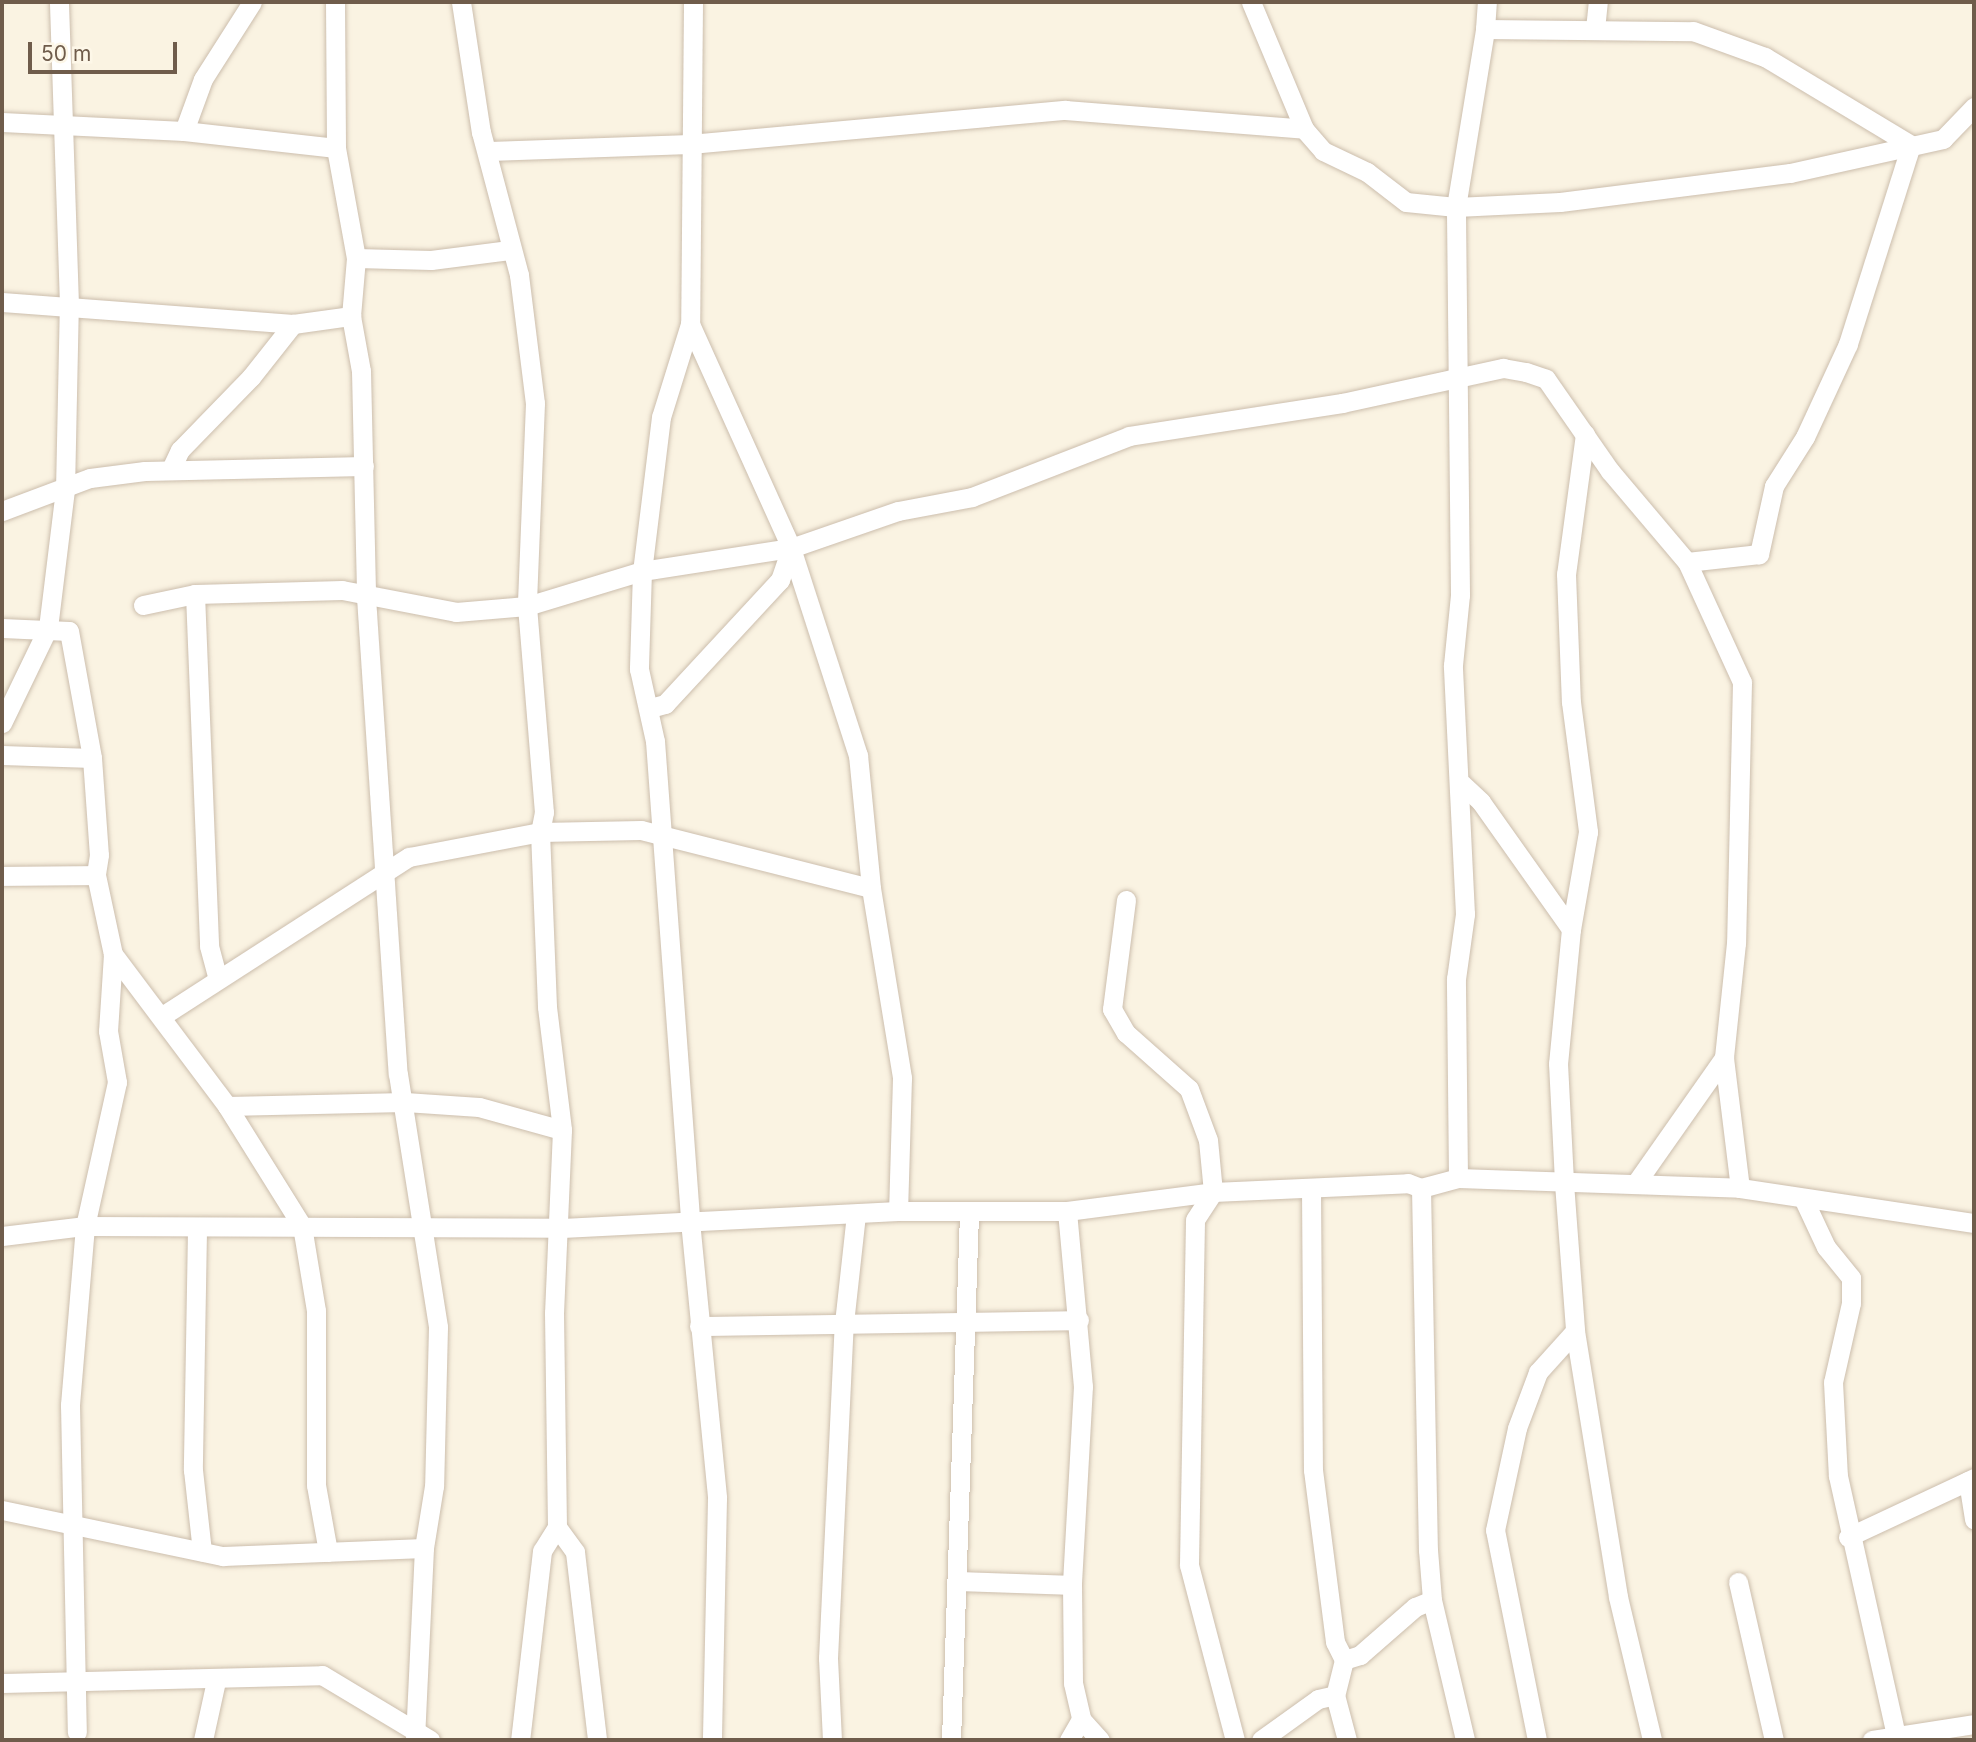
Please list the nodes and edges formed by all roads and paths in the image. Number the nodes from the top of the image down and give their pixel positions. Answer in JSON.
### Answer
{"nodes":[{"id":1,"x":59,"y":2,"type":"edge"},
{"id":2,"x":252,"y":2,"type":"edge"},
{"id":3,"x":335,"y":2,"type":"edge"},
{"id":4,"x":461,"y":2,"type":"edge"},
{"id":5,"x":693,"y":2,"type":"edge"},
{"id":6,"x":1251,"y":2,"type":"edge"},
{"id":7,"x":1487,"y":2,"type":"edge"},
{"id":8,"x":1598,"y":2,"type":"edge"},
{"id":9,"x":1485,"y":29,"type":"junction"},
{"id":10,"x":1595,"y":29,"type":"junction"},
{"id":11,"x":1974,"y":107,"type":"edge"},
{"id":12,"x":2,"y":122,"type":"edge"},
{"id":13,"x":66,"y":129,"type":"junction"},
{"id":14,"x":1304,"y":129,"type":"junction"},
{"id":15,"x":184,"y":131,"type":"junction"},
{"id":16,"x":690,"y":144,"type":"junction"},
{"id":17,"x":1911,"y":145,"type":"junction"},
{"id":18,"x":336,"y":148,"type":"junction"},
{"id":19,"x":489,"y":151,"type":"junction"},
{"id":20,"x":1456,"y":207,"type":"junction"},
{"id":21,"x":509,"y":250,"type":"junction"},
{"id":22,"x":356,"y":258,"type":"junction"},
{"id":23,"x":2,"y":302,"type":"edge"},
{"id":24,"x":69,"y":305,"type":"junction"},
{"id":25,"x":351,"y":316,"type":"junction"},
{"id":26,"x":293,"y":324,"type":"junction"},
{"id":27,"x":690,"y":324,"type":"junction"},
{"id":28,"x":1458,"y":375,"type":"junction"},
{"id":29,"x":1586,"y":434,"type":"junction"},
{"id":30,"x":365,"y":466,"type":"junction"},
{"id":31,"x":171,"y":469,"type":"junction"},
{"id":32,"x":65,"y":490,"type":"junction"},
{"id":33,"x":2,"y":511,"type":"edge"},
{"id":34,"x":792,"y":548,"type":"junction"},
{"id":35,"x":1687,"y":562,"type":"junction"},
{"id":36,"x":642,"y":571,"type":"junction"},
{"id":37,"x":195,"y":594,"type":"junction"},
{"id":38,"x":366,"y":597,"type":"junction"},
{"id":39,"x":143,"y":605,"type":"dead end"},
{"id":40,"x":527,"y":606,"type":"junction"},
{"id":41,"x":2,"y":628,"type":"edge"},
{"id":42,"x":48,"y":628,"type":"junction"},
{"id":43,"x":650,"y":708,"type":"junction"},
{"id":44,"x":2,"y":723,"type":"edge"},
{"id":45,"x":2,"y":755,"type":"edge"},
{"id":46,"x":92,"y":758,"type":"junction"},
{"id":47,"x":1462,"y":784,"type":"junction"},
{"id":48,"x":540,"y":832,"type":"junction"},
{"id":49,"x":663,"y":837,"type":"junction"},
{"id":50,"x":384,"y":873,"type":"junction"},
{"id":51,"x":96,"y":875,"type":"junction"},
{"id":52,"x":2,"y":876,"type":"edge"},
{"id":53,"x":871,"y":888,"type":"junction"},
{"id":54,"x":1126,"y":900,"type":"dead end"},
{"id":55,"x":1571,"y":929,"type":"junction"},
{"id":56,"x":113,"y":954,"type":"junction"},
{"id":57,"x":218,"y":979,"type":"junction"},
{"id":58,"x":162,"y":1016,"type":"junction"},
{"id":59,"x":1724,"y":1058,"type":"junction"},
{"id":60,"x":405,"y":1102,"type":"junction"},
{"id":61,"x":227,"y":1106,"type":"junction"},
{"id":62,"x":562,"y":1130,"type":"junction"},
{"id":63,"x":1458,"y":1178,"type":"junction"},
{"id":64,"x":1564,"y":1183,"type":"junction"},
{"id":65,"x":1636,"y":1183,"type":"junction"},
{"id":66,"x":1420,"y":1188,"type":"junction"},
{"id":67,"x":1740,"y":1188,"type":"junction"},
{"id":68,"x":1311,"y":1189,"type":"junction"},
{"id":69,"x":1213,"y":1192,"type":"junction"},
{"id":70,"x":1803,"y":1198,"type":"junction"},
{"id":71,"x":898,"y":1211,"type":"junction"},
{"id":72,"x":1067,"y":1211,"type":"junction"},
{"id":73,"x":856,"y":1214,"type":"junction"},
{"id":74,"x":969,"y":1214,"type":"junction"},
{"id":75,"x":690,"y":1221,"type":"junction"},
{"id":76,"x":1974,"y":1223,"type":"edge"},
{"id":77,"x":423,"y":1225,"type":"junction"},
{"id":78,"x":85,"y":1226,"type":"junction"},
{"id":79,"x":302,"y":1226,"type":"junction"},
{"id":80,"x":562,"y":1227,"type":"junction"},
{"id":81,"x":197,"y":1230,"type":"junction"},
{"id":82,"x":2,"y":1236,"type":"edge"},
{"id":83,"x":1079,"y":1320,"type":"junction"},
{"id":84,"x":962,"y":1322,"type":"junction"},
{"id":85,"x":844,"y":1323,"type":"junction"},
{"id":86,"x":699,"y":1326,"type":"junction"},
{"id":87,"x":1574,"y":1331,"type":"junction"},
{"id":88,"x":1971,"y":1479,"type":"edge"},
{"id":89,"x":2,"y":1510,"type":"edge"},
{"id":90,"x":1974,"y":1520,"type":"edge"},
{"id":91,"x":70,"y":1521,"type":"junction"},
{"id":92,"x":557,"y":1527,"type":"junction"},
{"id":93,"x":1849,"y":1538,"type":"junction"},
{"id":94,"x":424,"y":1548,"type":"junction"},
{"id":95,"x":202,"y":1552,"type":"junction"},
{"id":96,"x":328,"y":1552,"type":"junction"},
{"id":97,"x":960,"y":1581,"type":"junction"},
{"id":98,"x":1738,"y":1582,"type":"dead end"},
{"id":99,"x":1072,"y":1585,"type":"junction"},
{"id":100,"x":1432,"y":1600,"type":"junction"},
{"id":101,"x":1344,"y":1660,"type":"junction"},
{"id":102,"x":216,"y":1681,"type":"junction"},
{"id":103,"x":72,"y":1682,"type":"junction"},
{"id":104,"x":2,"y":1683,"type":"edge"},
{"id":105,"x":1335,"y":1695,"type":"junction"},
{"id":106,"x":1081,"y":1719,"type":"junction"},
{"id":107,"x":1974,"y":1724,"type":"edge"},
{"id":108,"x":77,"y":1732,"type":"dead end"},
{"id":109,"x":421,"y":1737,"type":"edge"},
{"id":110,"x":1896,"y":1738,"type":"edge"},
{"id":111,"x":203,"y":1740,"type":"edge"},
{"id":112,"x":520,"y":1740,"type":"edge"},
{"id":113,"x":597,"y":1740,"type":"edge"},
{"id":114,"x":712,"y":1740,"type":"edge"},
{"id":115,"x":832,"y":1740,"type":"edge"},
{"id":116,"x":951,"y":1740,"type":"edge"},
{"id":117,"x":1069,"y":1740,"type":"edge"},
{"id":118,"x":1100,"y":1740,"type":"edge"},
{"id":119,"x":1235,"y":1740,"type":"edge"},
{"id":120,"x":1261,"y":1740,"type":"edge"},
{"id":121,"x":1346,"y":1740,"type":"edge"},
{"id":122,"x":1465,"y":1740,"type":"edge"},
{"id":123,"x":1536,"y":1740,"type":"edge"},
{"id":124,"x":1651,"y":1740,"type":"edge"},
{"id":125,"x":1774,"y":1740,"type":"edge"},
{"id":126,"x":1872,"y":1740,"type":"edge"}],
"edges":[{"from":1,"to":13,"type":"street"},
{"from":2,"to":15,"type":"street"},
{"from":3,"to":18,"type":"street"},
{"from":4,"to":19,"type":"street"},
{"from":5,"to":16,"type":"street"},
{"from":6,"to":14,"type":"street"},
{"from":7,"to":9,"type":"street"},
{"from":8,"to":10,"type":"street"},
{"from":9,"to":10,"type":"street"},
{"from":9,"to":20,"type":"street"},
{"from":10,"to":17,"type":"street"},
{"from":11,"to":17,"type":"street"},
{"from":12,"to":13,"type":"street"},
{"from":13,"to":15,"type":"street"},
{"from":13,"to":24,"type":"street"},
{"from":14,"to":16,"type":"street"},
{"from":14,"to":20,"type":"street"},
{"from":15,"to":18,"type":"street"},
{"from":16,"to":19,"type":"street"},
{"from":16,"to":27,"type":"street"},
{"from":17,"to":20,"type":"street"},
{"from":17,"to":35,"type":"street"},
{"from":18,"to":22,"type":"street"},
{"from":19,"to":21,"type":"street"},
{"from":20,"to":28,"type":"street"},
{"from":21,"to":22,"type":"street"},
{"from":21,"to":40,"type":"street"},
{"from":22,"to":25,"type":"street"},
{"from":23,"to":24,"type":"street"},
{"from":24,"to":26,"type":"street"},
{"from":24,"to":32,"type":"street"},
{"from":25,"to":26,"type":"street"},
{"from":25,"to":30,"type":"street"},
{"from":26,"to":31,"type":"street"},
{"from":27,"to":34,"type":"street"},
{"from":27,"to":36,"type":"street"},
{"from":28,"to":29,"type":"street"},
{"from":28,"to":34,"type":"street"},
{"from":28,"to":47,"type":"street"},
{"from":29,"to":35,"type":"street"},
{"from":29,"to":55,"type":"street"},
{"from":30,"to":31,"type":"street"},
{"from":30,"to":38,"type":"street"},
{"from":31,"to":32,"type":"street"},
{"from":32,"to":33,"type":"street"},
{"from":32,"to":42,"type":"street"},
{"from":34,"to":36,"type":"street"},
{"from":34,"to":43,"type":"street"},
{"from":34,"to":53,"type":"street"},
{"from":35,"to":59,"type":"street"},
{"from":36,"to":40,"type":"street"},
{"from":36,"to":43,"type":"street"},
{"from":37,"to":38,"type":"street"},
{"from":37,"to":39,"type":"street"},
{"from":37,"to":57,"type":"street"},
{"from":38,"to":40,"type":"street"},
{"from":38,"to":50,"type":"street"},
{"from":40,"to":48,"type":"street"},
{"from":41,"to":42,"type":"street"},
{"from":42,"to":44,"type":"street"},
{"from":42,"to":46,"type":"street"},
{"from":43,"to":49,"type":"street"},
{"from":45,"to":46,"type":"street"},
{"from":46,"to":51,"type":"street"},
{"from":47,"to":55,"type":"street"},
{"from":47,"to":63,"type":"street"},
{"from":48,"to":49,"type":"street"},
{"from":48,"to":50,"type":"street"},
{"from":48,"to":62,"type":"street"},
{"from":49,"to":53,"type":"street"},
{"from":49,"to":75,"type":"street"},
{"from":50,"to":57,"type":"street"},
{"from":50,"to":60,"type":"street"},
{"from":51,"to":52,"type":"street"},
{"from":51,"to":56,"type":"street"},
{"from":53,"to":71,"type":"street"},
{"from":54,"to":69,"type":"street"},
{"from":55,"to":64,"type":"street"},
{"from":56,"to":58,"type":"street"},
{"from":56,"to":78,"type":"street"},
{"from":57,"to":58,"type":"street"},
{"from":58,"to":61,"type":"street"},
{"from":59,"to":65,"type":"street"},
{"from":59,"to":67,"type":"street"},
{"from":60,"to":61,"type":"street"},
{"from":60,"to":62,"type":"street"},
{"from":60,"to":77,"type":"street"},
{"from":61,"to":79,"type":"street"},
{"from":62,"to":80,"type":"street"},
{"from":63,"to":64,"type":"street"},
{"from":63,"to":66,"type":"street"},
{"from":64,"to":65,"type":"street"},
{"from":64,"to":87,"type":"street"},
{"from":65,"to":67,"type":"street"},
{"from":66,"to":68,"type":"street"},
{"from":66,"to":100,"type":"street"},
{"from":67,"to":70,"type":"street"},
{"from":68,"to":69,"type":"street"},
{"from":68,"to":101,"type":"street"},
{"from":69,"to":72,"type":"street"},
{"from":69,"to":119,"type":"street"},
{"from":70,"to":76,"type":"street"},
{"from":70,"to":93,"type":"street"},
{"from":71,"to":73,"type":"street"},
{"from":71,"to":74,"type":"street"},
{"from":72,"to":74,"type":"street"},
{"from":72,"to":83,"type":"street"},
{"from":73,"to":75,"type":"street"},
{"from":73,"to":85,"type":"street"},
{"from":74,"to":84,"type":"street"},
{"from":75,"to":80,"type":"street"},
{"from":75,"to":86,"type":"street"},
{"from":77,"to":79,"type":"street"},
{"from":77,"to":80,"type":"street"},
{"from":77,"to":94,"type":"street"},
{"from":78,"to":81,"type":"street"},
{"from":78,"to":82,"type":"street"},
{"from":78,"to":91,"type":"street"},
{"from":79,"to":81,"type":"street"},
{"from":79,"to":96,"type":"street"},
{"from":80,"to":92,"type":"street"},
{"from":81,"to":95,"type":"street"},
{"from":83,"to":84,"type":"street"},
{"from":83,"to":99,"type":"street"},
{"from":84,"to":85,"type":"street"},
{"from":84,"to":97,"type":"street"},
{"from":85,"to":86,"type":"street"},
{"from":85,"to":115,"type":"street"},
{"from":86,"to":114,"type":"street"},
{"from":87,"to":123,"type":"street"},
{"from":87,"to":124,"type":"street"},
{"from":88,"to":90,"type":"street"},
{"from":88,"to":93,"type":"street"},
{"from":89,"to":91,"type":"street"},
{"from":91,"to":95,"type":"street"},
{"from":91,"to":103,"type":"street"},
{"from":92,"to":112,"type":"street"},
{"from":92,"to":113,"type":"street"},
{"from":93,"to":110,"type":"street"},
{"from":94,"to":96,"type":"street"},
{"from":94,"to":109,"type":"street"},
{"from":95,"to":96,"type":"street"},
{"from":97,"to":99,"type":"street"},
{"from":97,"to":116,"type":"street"},
{"from":98,"to":125,"type":"street"},
{"from":99,"to":106,"type":"street"},
{"from":100,"to":101,"type":"street"},
{"from":100,"to":122,"type":"street"},
{"from":101,"to":105,"type":"street"},
{"from":102,"to":103,"type":"street"},
{"from":102,"to":109,"type":"street"},
{"from":102,"to":111,"type":"street"},
{"from":103,"to":104,"type":"street"},
{"from":103,"to":108,"type":"street"},
{"from":105,"to":120,"type":"street"},
{"from":105,"to":121,"type":"street"},
{"from":106,"to":117,"type":"street"},
{"from":106,"to":118,"type":"street"},
{"from":107,"to":110,"type":"street"},
{"from":110,"to":126,"type":"street"}]}
